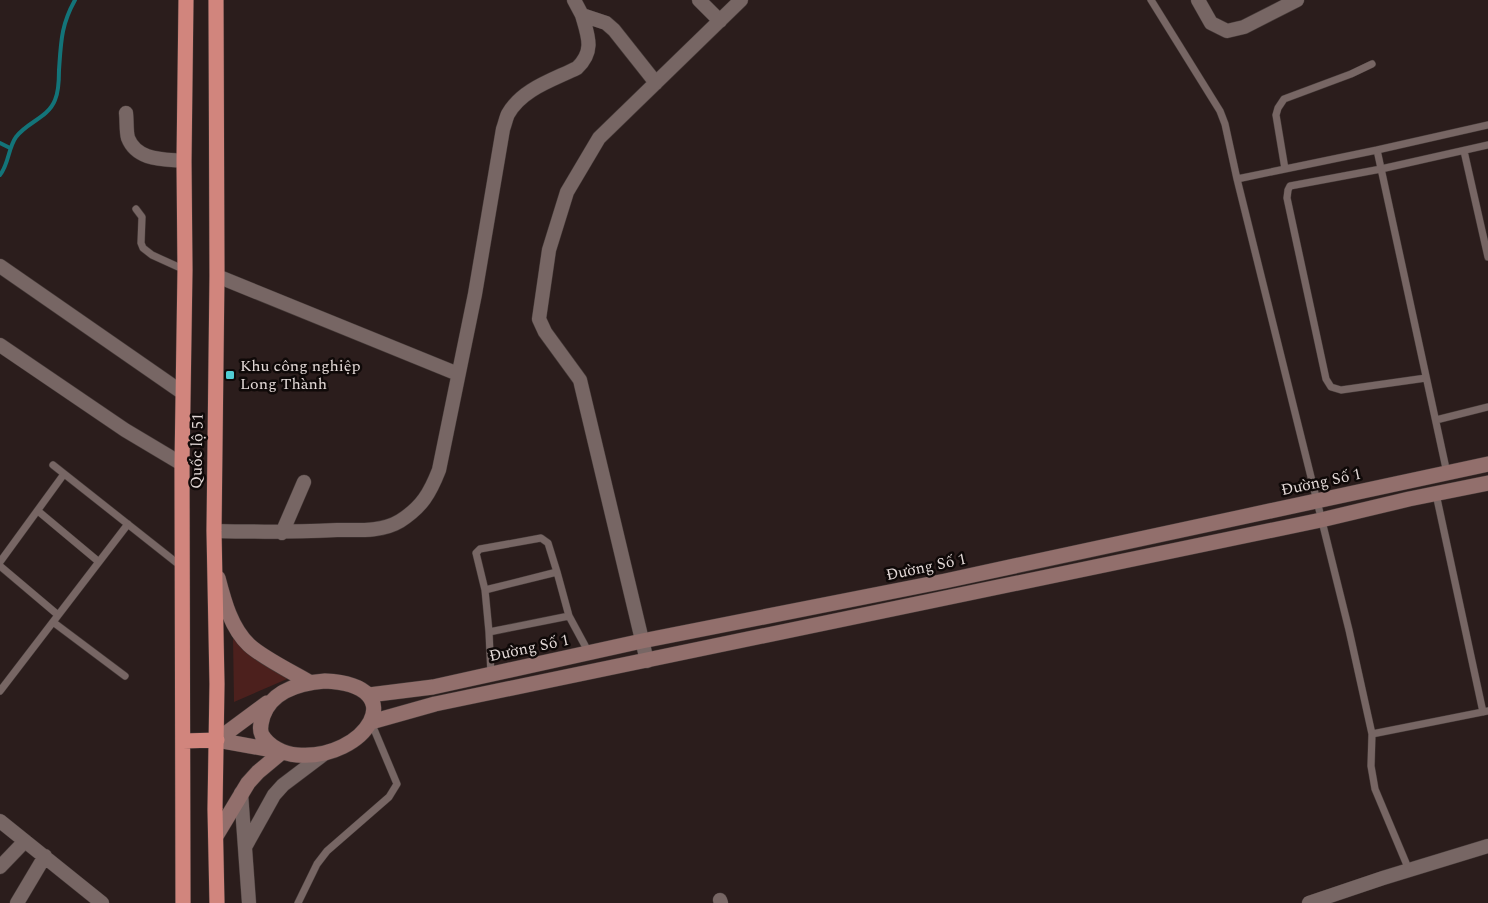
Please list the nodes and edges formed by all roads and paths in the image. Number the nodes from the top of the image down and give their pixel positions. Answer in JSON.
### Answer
{"nodes":[{"id":1,"x":186,"y":0,"type":"edge"},
{"id":2,"x":216,"y":0,"type":"edge"},
{"id":3,"x":574,"y":0,"type":"edge"},
{"id":4,"x":699,"y":0,"type":"edge"},
{"id":5,"x":741,"y":0,"type":"edge"},
{"id":6,"x":1151,"y":0,"type":"edge"},
{"id":7,"x":1198,"y":0,"type":"edge"},
{"id":8,"x":1297,"y":0,"type":"edge"},
{"id":9,"x":582,"y":15,"type":"junction"},
{"id":10,"x":720,"y":21,"type":"junction"},
{"id":11,"x":1372,"y":64,"type":"dead end"},
{"id":12,"x":656,"y":82,"type":"junction"},
{"id":13,"x":126,"y":114,"type":"dead end"},
{"id":14,"x":1488,"y":126,"type":"edge"},
{"id":15,"x":1488,"y":146,"type":"edge"},
{"id":16,"x":1376,"y":150,"type":"junction"},
{"id":17,"x":1464,"y":151,"type":"junction"},
{"id":18,"x":184,"y":161,"type":"junction"},
{"id":19,"x":1284,"y":169,"type":"junction"},
{"id":20,"x":1381,"y":169,"type":"junction"},
{"id":21,"x":1237,"y":179,"type":"junction"},
{"id":22,"x":136,"y":208,"type":"dead end"},
{"id":23,"x":1488,"y":257,"type":"edge"},
{"id":24,"x":0,"y":266,"type":"edge"},
{"id":25,"x":185,"y":270,"type":"junction"},
{"id":26,"x":217,"y":276,"type":"junction"},
{"id":27,"x":0,"y":345,"type":"edge"},
{"id":28,"x":458,"y":374,"type":"junction"},
{"id":29,"x":1426,"y":378,"type":"junction"},
{"id":30,"x":183,"y":393,"type":"junction"},
{"id":31,"x":1488,"y":407,"type":"edge"},
{"id":32,"x":1436,"y":420,"type":"junction"},
{"id":33,"x":182,"y":464,"type":"junction"},
{"id":34,"x":1488,"y":464,"type":"edge"},
{"id":35,"x":53,"y":465,"type":"dead end"},
{"id":36,"x":1447,"y":473,"type":"junction"},
{"id":37,"x":64,"y":474,"type":"junction"},
{"id":38,"x":304,"y":482,"type":"dead end"},
{"id":39,"x":1488,"y":483,"type":"edge"},
{"id":40,"x":1436,"y":494,"type":"junction"},
{"id":41,"x":1317,"y":501,"type":"junction"},
{"id":42,"x":38,"y":511,"type":"junction"},
{"id":43,"x":1322,"y":520,"type":"junction"},
{"id":44,"x":128,"y":524,"type":"junction"},
{"id":45,"x":214,"y":531,"type":"junction"},
{"id":46,"x":282,"y":533,"type":"junction"},
{"id":47,"x":0,"y":562,"type":"edge"},
{"id":48,"x":99,"y":562,"type":"junction"},
{"id":49,"x":0,"y":566,"type":"edge"},
{"id":50,"x":215,"y":567,"type":"junction"},
{"id":51,"x":182,"y":568,"type":"junction"},
{"id":52,"x":557,"y":572,"type":"junction"},
{"id":53,"x":485,"y":590,"type":"junction"},
{"id":54,"x":58,"y":615,"type":"junction"},
{"id":55,"x":569,"y":616,"type":"junction"},
{"id":56,"x":53,"y":622,"type":"junction"},
{"id":57,"x":489,"y":632,"type":"junction"},
{"id":58,"x":642,"y":642,"type":"junction"},
{"id":59,"x":589,"y":653,"type":"junction"},
{"id":60,"x":647,"y":661,"type":"junction"},
{"id":61,"x":491,"y":675,"type":"junction"},
{"id":62,"x":125,"y":676,"type":"dead end"},
{"id":63,"x":309,"y":682,"type":"junction"},
{"id":64,"x":0,"y":691,"type":"edge"},
{"id":65,"x":368,"y":695,"type":"junction"},
{"id":66,"x":271,"y":701,"type":"junction"},
{"id":67,"x":1485,"y":711,"type":"edge"},
{"id":68,"x":371,"y":722,"type":"junction"},
{"id":69,"x":1372,"y":734,"type":"junction"},
{"id":70,"x":217,"y":740,"type":"junction"},
{"id":71,"x":183,"y":741,"type":"junction"},
{"id":72,"x":282,"y":752,"type":"junction"},
{"id":73,"x":324,"y":754,"type":"junction"},
{"id":74,"x":241,"y":793,"type":"junction"},
{"id":75,"x":0,"y":821,"type":"edge"},
{"id":76,"x":216,"y":836,"type":"junction"},
{"id":77,"x":25,"y":840,"type":"junction"},
{"id":78,"x":1488,"y":846,"type":"edge"},
{"id":79,"x":245,"y":847,"type":"junction"},
{"id":80,"x":45,"y":856,"type":"junction"},
{"id":81,"x":0,"y":867,"type":"edge"},
{"id":82,"x":1409,"y":870,"type":"junction"},
{"id":83,"x":17,"y":903,"type":"edge"},
{"id":84,"x":102,"y":903,"type":"edge"},
{"id":85,"x":183,"y":903,"type":"edge"},
{"id":86,"x":217,"y":903,"type":"edge"},
{"id":87,"x":249,"y":903,"type":"edge"},
{"id":88,"x":298,"y":903,"type":"edge"},
{"id":89,"x":1309,"y":903,"type":"edge"}],
"edges":[{"from":1,"to":18,"type":"highway","name":"Quốc lộ 51"},
{"from":2,"to":26,"type":"highway","name":"Quốc lộ 51"},
{"from":3,"to":9,"type":"street"},
{"from":4,"to":10,"type":"street"},
{"from":5,"to":10,"type":"street"},
{"from":6,"to":21,"type":"lane"},
{"from":7,"to":8,"type":"street"},
{"from":9,"to":12,"type":"street"},
{"from":9,"to":28,"type":"street"},
{"from":10,"to":12,"type":"street"},
{"from":11,"to":19,"type":"lane"},
{"from":12,"to":58,"type":"street"},
{"from":13,"to":18,"type":"street"},
{"from":14,"to":16,"type":"lane"},
{"from":15,"to":17,"type":"lane"},
{"from":16,"to":19,"type":"lane"},
{"from":16,"to":20,"type":"lane"},
{"from":17,"to":20,"type":"lane"},
{"from":17,"to":23,"type":"lane"},
{"from":18,"to":25,"type":"highway","name":"Quốc lộ 51"},
{"from":19,"to":21,"type":"lane"},
{"from":20,"to":29,"type":"lane"},
{"from":20,"to":29,"type":"lane"},
{"from":21,"to":41,"type":"lane"},
{"from":22,"to":25,"type":"lane"},
{"from":24,"to":30,"type":"street"},
{"from":25,"to":30,"type":"highway","name":"Quốc lộ 51"},
{"from":26,"to":28,"type":"street"},
{"from":26,"to":45,"type":"highway","name":"Quốc lộ 51"},
{"from":27,"to":33,"type":"street"},
{"from":28,"to":46,"type":"street"},
{"from":29,"to":32,"type":"lane"},
{"from":30,"to":33,"type":"highway","name":"Quốc lộ 51"},
{"from":31,"to":32,"type":"lane"},
{"from":32,"to":36,"type":"lane"},
{"from":33,"to":51,"type":"highway","name":"Quốc lộ 51"},
{"from":34,"to":36,"type":"street","name":"Đường Số 1"},
{"from":35,"to":37,"type":"lane"},
{"from":36,"to":41,"type":"street","name":"Đường Số 1"},
{"from":37,"to":42,"type":"lane"},
{"from":37,"to":44,"type":"lane"},
{"from":38,"to":46,"type":"street"},
{"from":39,"to":40,"type":"street","name":"Đường Số 1"},
{"from":40,"to":43,"type":"street","name":"Đường Số 1"},
{"from":40,"to":67,"type":"lane"},
{"from":41,"to":43,"type":"lane"},
{"from":41,"to":58,"type":"street","name":"Đường Số 1"},
{"from":42,"to":47,"type":"lane"},
{"from":42,"to":48,"type":"lane"},
{"from":43,"to":60,"type":"street","name":"Đường Số 1"},
{"from":43,"to":69,"type":"lane"},
{"from":44,"to":48,"type":"lane"},
{"from":44,"to":51,"type":"lane"},
{"from":45,"to":46,"type":"street"},
{"from":45,"to":50,"type":"highway","name":"Quốc lộ 51"},
{"from":48,"to":54,"type":"lane"},
{"from":49,"to":54,"type":"lane"},
{"from":50,"to":63,"type":"street"},
{"from":50,"to":70,"type":"highway","name":"Quốc lộ 51"},
{"from":51,"to":71,"type":"highway","name":"Quốc lộ 51"},
{"from":52,"to":53,"type":"lane"},
{"from":52,"to":53,"type":"lane"},
{"from":52,"to":55,"type":"lane"},
{"from":53,"to":57,"type":"lane"},
{"from":54,"to":56,"type":"lane"},
{"from":55,"to":57,"type":"lane"},
{"from":55,"to":59,"type":"lane"},
{"from":56,"to":62,"type":"lane"},
{"from":56,"to":64,"type":"lane"},
{"from":57,"to":61,"type":"lane"},
{"from":58,"to":59,"type":"street","name":"Đường Số 1"},
{"from":58,"to":60,"type":"street"},
{"from":59,"to":61,"type":"street","name":"Đường Số 1"},
{"from":60,"to":68,"type":"street","name":"Đường Số 1"},
{"from":61,"to":65,"type":"street","name":"Đường Số 1"},
{"from":63,"to":65,"type":"street"},
{"from":63,"to":66,"type":"street"},
{"from":65,"to":68,"type":"street"},
{"from":66,"to":70,"type":"street"},
{"from":66,"to":72,"type":"street"},
{"from":67,"to":69,"type":"lane"},
{"from":68,"to":73,"type":"street"},
{"from":68,"to":88,"type":"lane"},
{"from":69,"to":82,"type":"lane"},
{"from":70,"to":71,"type":"highway"},
{"from":70,"to":72,"type":"street"},
{"from":70,"to":76,"type":"highway","name":"Quốc lộ 51"},
{"from":71,"to":85,"type":"highway","name":"Quốc lộ 51"},
{"from":72,"to":73,"type":"street"},
{"from":72,"to":74,"type":"street"},
{"from":73,"to":79,"type":"street"},
{"from":74,"to":76,"type":"street"},
{"from":74,"to":79,"type":"street"},
{"from":75,"to":77,"type":"street"},
{"from":76,"to":86,"type":"highway","name":"Quốc lộ 51"},
{"from":77,"to":80,"type":"street"},
{"from":77,"to":81,"type":"street"},
{"from":78,"to":82,"type":"street"},
{"from":79,"to":87,"type":"street"},
{"from":80,"to":83,"type":"street"},
{"from":80,"to":84,"type":"street"},
{"from":82,"to":89,"type":"street"}]}
